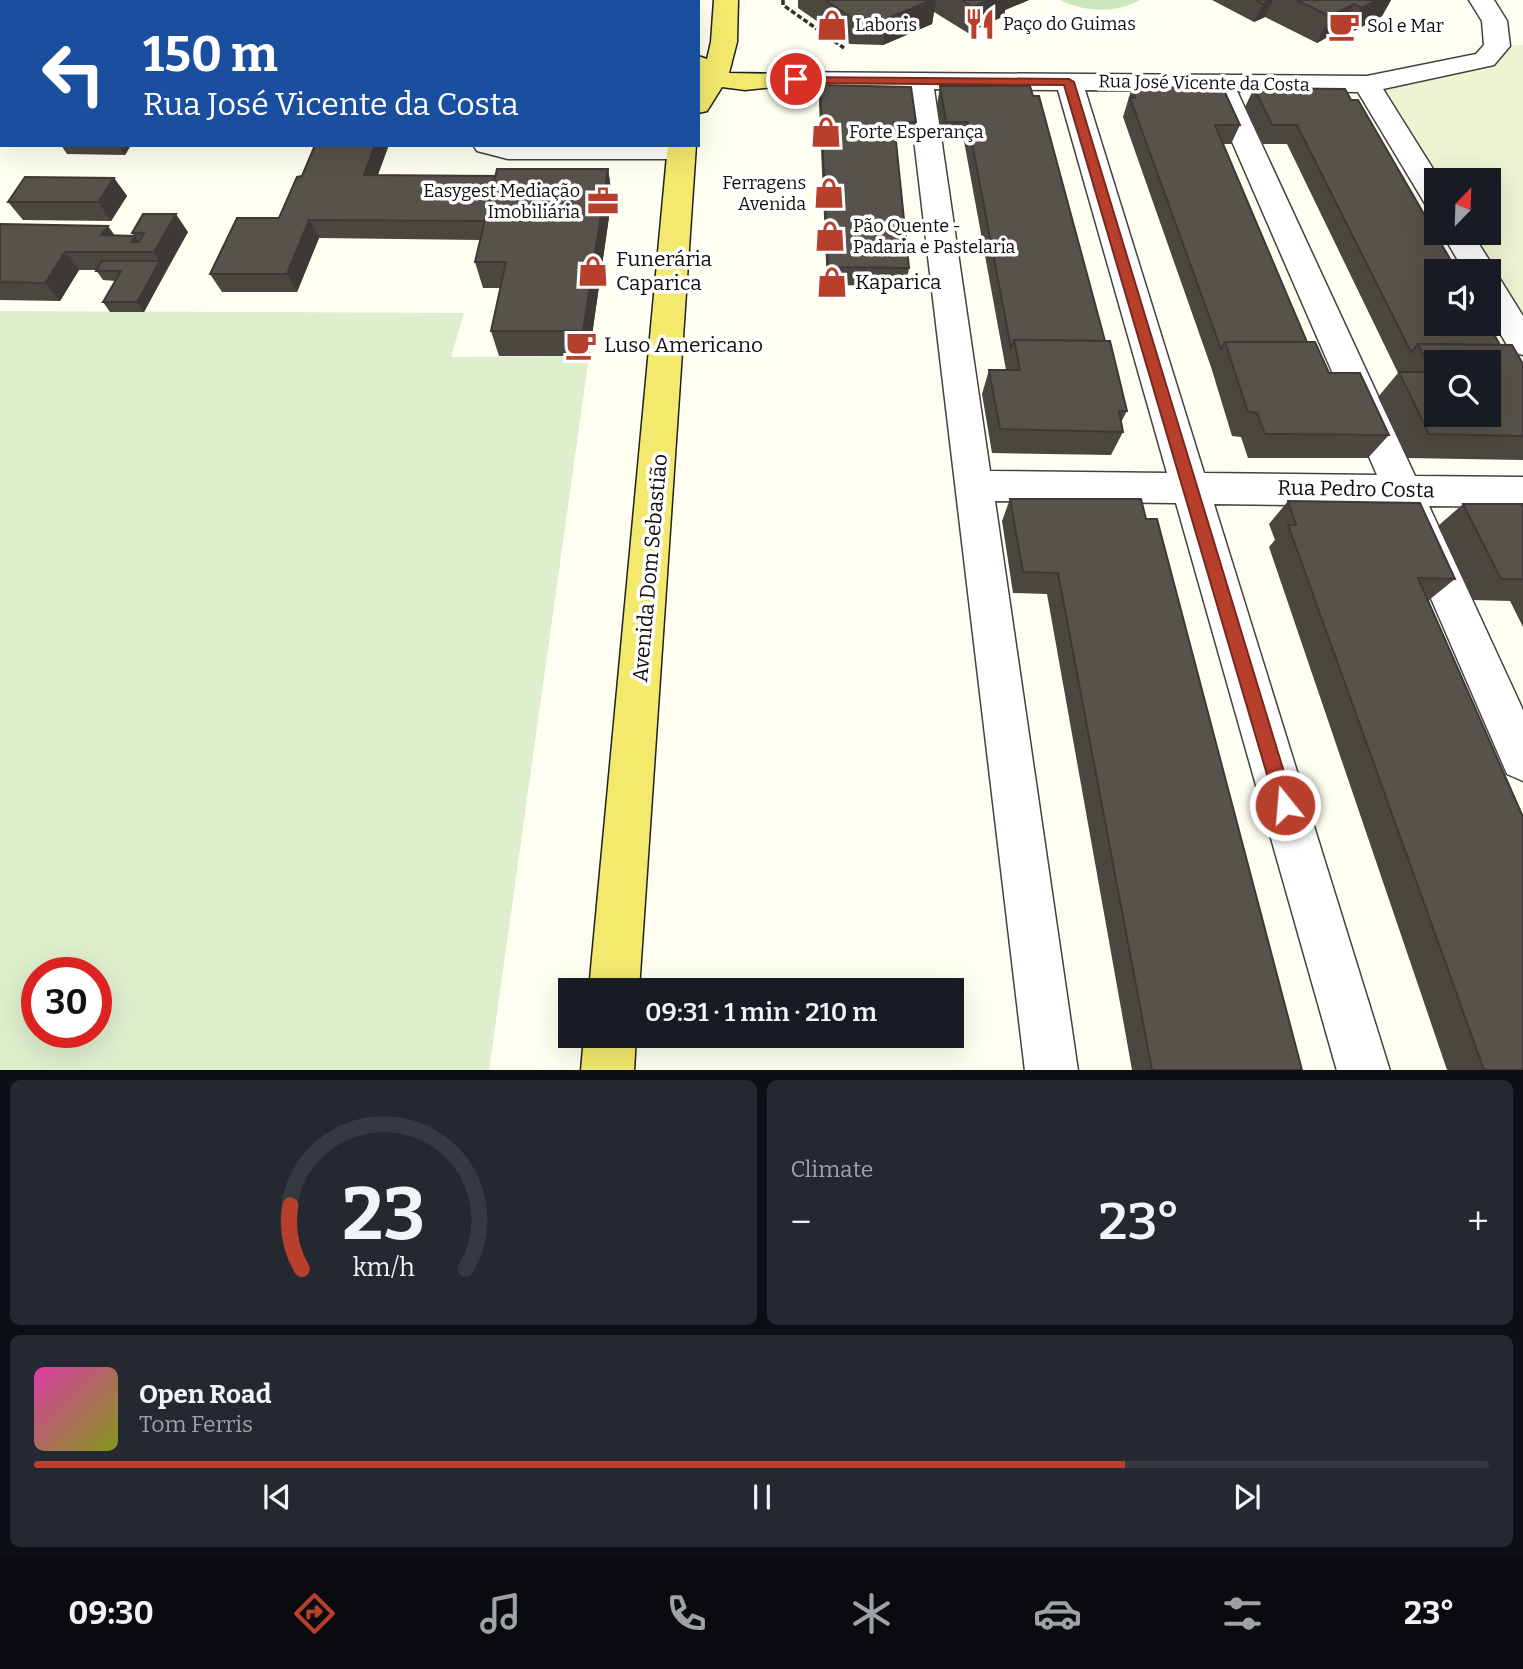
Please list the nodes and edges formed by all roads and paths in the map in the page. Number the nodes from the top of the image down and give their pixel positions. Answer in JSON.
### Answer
{"nodes":[{"id":1,"x":726,"y":0,"type":"edge"},
{"id":2,"x":783,"y":0,"type":"edge"},
{"id":3,"x":1481,"y":0,"type":"edge"},
{"id":4,"x":724,"y":42,"type":"junction"},
{"id":5,"x":1510,"y":46,"type":"edge"},
{"id":6,"x":707,"y":70,"type":"edge"},
{"id":7,"x":786,"y":80,"type":"junction"},
{"id":8,"x":920,"y":80,"type":"junction"},
{"id":9,"x":1069,"y":82,"type":"junction"},
{"id":10,"x":1220,"y":83,"type":"junction"},
{"id":11,"x":1367,"y":84,"type":"junction"},
{"id":12,"x":700,"y":98,"type":"edge"},
{"id":13,"x":495,"y":147,"type":"edge"},
{"id":14,"x":682,"y":148,"type":"edge"},
{"id":15,"x":1424,"y":178,"type":"edge"},
{"id":16,"x":1501,"y":307,"type":"edge"},
{"id":17,"x":1523,"y":343,"type":"edge"},
{"id":18,"x":973,"y":485,"type":"junction"},
{"id":19,"x":1190,"y":487,"type":"junction"},
{"id":20,"x":1400,"y":489,"type":"junction"},
{"id":21,"x":1523,"y":492,"type":"edge"},
{"id":22,"x":1523,"y":759,"type":"edge"},
{"id":23,"x":615,"y":978,"type":"edge"},
{"id":24,"x":609,"y":1048,"type":"edge"},
{"id":25,"x":607,"y":1070,"type":"edge"},
{"id":26,"x":1052,"y":1070,"type":"edge"},
{"id":27,"x":1364,"y":1070,"type":"edge"}],
"edges":[{"from":1,"to":4,"type":"main road"},
{"from":2,"to":7,"type":"path"},
{"from":3,"to":5,"type":"street"},
{"from":4,"to":6,"type":"main road"},
{"from":4,"to":7,"type":"main road"},
{"from":5,"to":11,"type":"street","name":"Rua José Vicente da Costa"},
{"from":6,"to":7,"type":"main road"},
{"from":6,"to":12,"type":"main road"},
{"from":7,"to":8,"type":"street","name":"Rua José Vicente da Costa"},
{"from":8,"to":9,"type":"street","name":"Rua José Vicente da Costa"},
{"from":8,"to":18,"type":"street"},
{"from":9,"to":10,"type":"street","name":"Rua José Vicente da Costa"},
{"from":9,"to":19,"type":"street"},
{"from":10,"to":11,"type":"street","name":"Rua José Vicente da Costa"},
{"from":10,"to":20,"type":"street"},
{"from":11,"to":15,"type":"street"},
{"from":13,"to":14,"type":"street"},
{"from":14,"to":23,"type":"main road","name":"Avenida Dom Sebastião"},
{"from":16,"to":17,"type":"street"},
{"from":18,"to":19,"type":"street","name":"Rua Pedro Costa"},
{"from":18,"to":26,"type":"street"},
{"from":19,"to":20,"type":"street","name":"Rua Pedro Costa"},
{"from":19,"to":27,"type":"street"},
{"from":20,"to":21,"type":"street","name":"Rua Pedro Costa"},
{"from":20,"to":22,"type":"street"},
{"from":24,"to":25,"type":"main road"}]}
